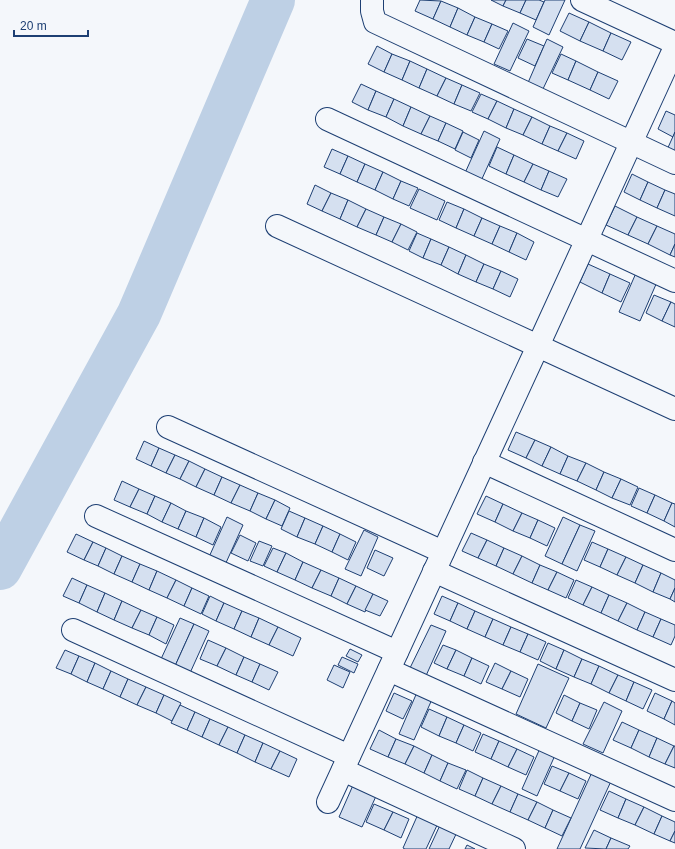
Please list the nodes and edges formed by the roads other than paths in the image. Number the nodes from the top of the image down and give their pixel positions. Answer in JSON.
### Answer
{"nodes":[{"id":1,"x":372,"y":0,"type":"edge"},
{"id":2,"x":582,"y":0,"type":"edge"},
{"id":3,"x":675,"y":43,"type":"edge"},
{"id":4,"x":675,"y":47,"type":"edge"},
{"id":5,"x":327,"y":119,"type":"dead end"},
{"id":6,"x":631,"y":143,"type":"junction"},
{"id":7,"x":675,"y":164,"type":"edge"},
{"id":8,"x":277,"y":226,"type":"dead end"},
{"id":9,"x":586,"y":240,"type":"junction"},
{"id":10,"x":675,"y":281,"type":"edge"},
{"id":11,"x":538,"y":346,"type":"junction"},
{"id":12,"x":675,"y":409,"type":"edge"},
{"id":13,"x":168,"y":427,"type":"dead end"},
{"id":14,"x":484,"y":462,"type":"junction"},
{"id":15,"x":96,"y":516,"type":"dead end"},
{"id":16,"x":675,"y":550,"type":"edge"},
{"id":17,"x":439,"y":561,"type":"junction"},
{"id":18,"x":73,"y":630,"type":"dead end"},
{"id":19,"x":393,"y":661,"type":"junction"},
{"id":20,"x":675,"y":680,"type":"edge"},
{"id":21,"x":346,"y":763,"type":"junction"},
{"id":22,"x":675,"y":800,"type":"edge"},
{"id":23,"x":328,"y":802,"type":"dead end"},
{"id":24,"x":514,"y":849,"type":"edge"}],
"edges":[{"from":1,"to":6,"type":"street"},
{"from":2,"to":3,"type":"street"},
{"from":4,"to":6,"type":"street"},
{"from":5,"to":9,"type":"street"},
{"from":6,"to":7,"type":"street"},
{"from":6,"to":9,"type":"street"},
{"from":8,"to":11,"type":"street"},
{"from":9,"to":10,"type":"street"},
{"from":9,"to":11,"type":"street"},
{"from":11,"to":12,"type":"street"},
{"from":11,"to":14,"type":"street"},
{"from":13,"to":17,"type":"street"},
{"from":14,"to":16,"type":"street"},
{"from":14,"to":17,"type":"street"},
{"from":15,"to":19,"type":"street"},
{"from":17,"to":19,"type":"street"},
{"from":17,"to":20,"type":"street"},
{"from":18,"to":21,"type":"street"},
{"from":19,"to":21,"type":"street"},
{"from":19,"to":22,"type":"street"},
{"from":21,"to":23,"type":"street"},
{"from":21,"to":24,"type":"street"}]}
